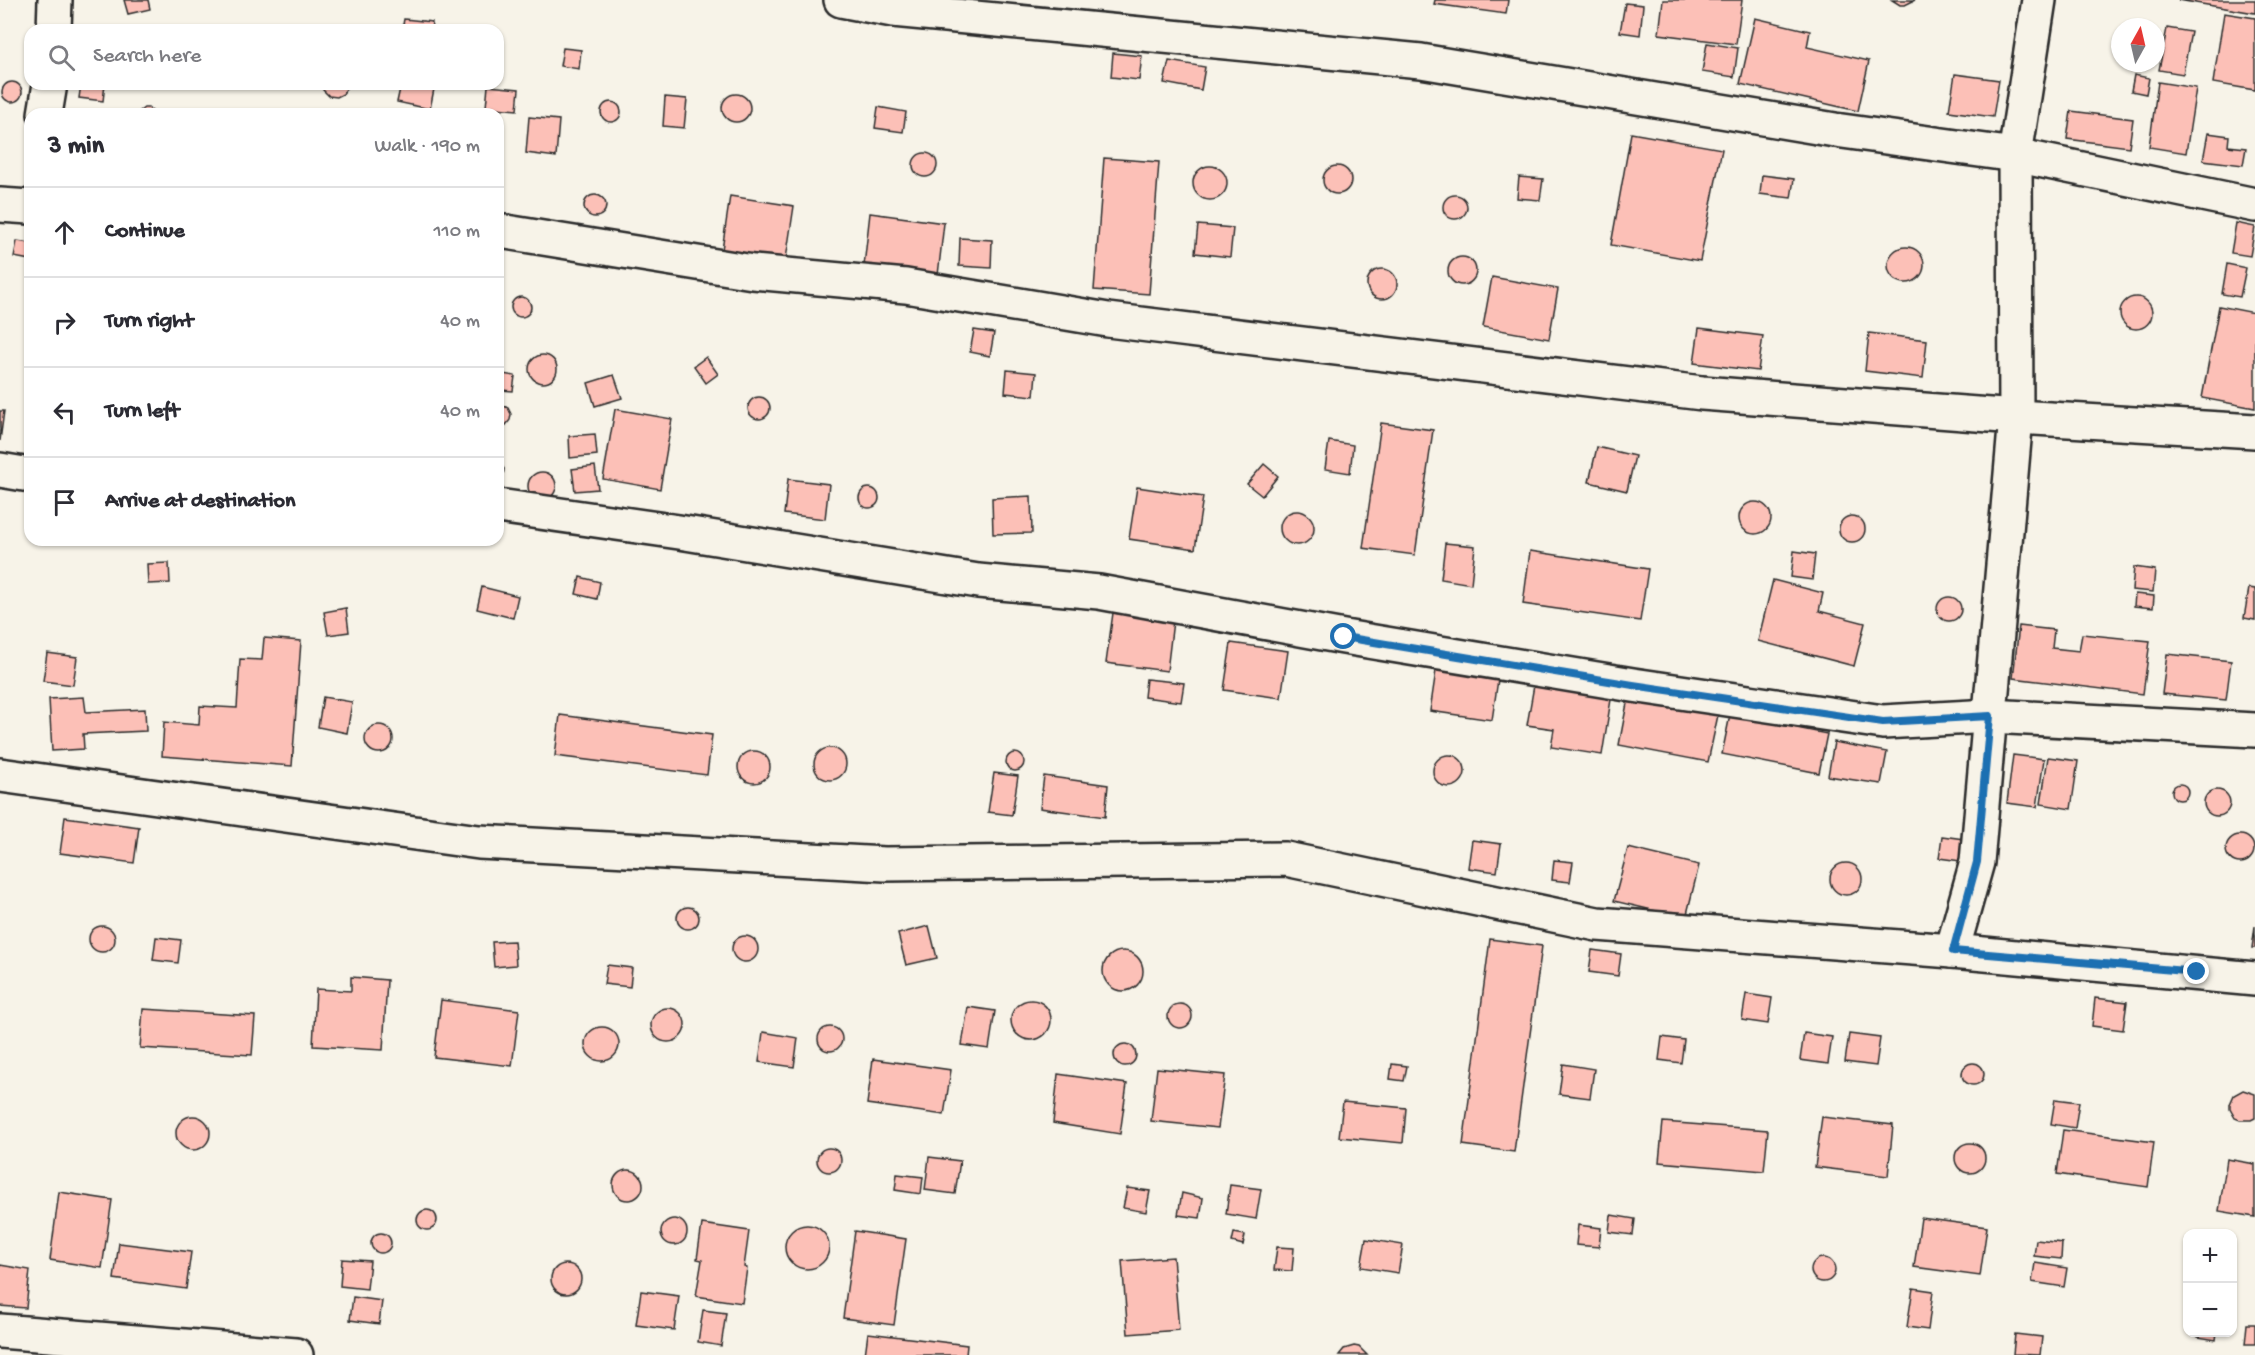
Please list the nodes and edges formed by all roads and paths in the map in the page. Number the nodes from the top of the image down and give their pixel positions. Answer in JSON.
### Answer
{"nodes":[{"id":1,"x":55,"y":0,"type":"edge"},
{"id":2,"x":841,"y":0,"type":"edge"},
{"id":3,"x":2039,"y":0,"type":"edge"},
{"id":4,"x":54,"y":24,"type":"edge"},
{"id":5,"x":49,"y":90,"type":"edge"},
{"id":6,"x":46,"y":108,"type":"edge"},
{"id":7,"x":2015,"y":155,"type":"junction"},
{"id":8,"x":0,"y":205,"type":"edge"},
{"id":9,"x":2255,"y":205,"type":"edge"},
{"id":10,"x":24,"y":207,"type":"edge"},
{"id":11,"x":506,"y":232,"type":"dead end"},
{"id":12,"x":2016,"y":417,"type":"junction"},
{"id":13,"x":2255,"y":431,"type":"edge"},
{"id":14,"x":0,"y":470,"type":"edge"},
{"id":15,"x":24,"y":475,"type":"edge"},
{"id":16,"x":504,"y":507,"type":"edge"},
{"id":17,"x":1990,"y":716,"type":"junction"},
{"id":18,"x":2255,"y":730,"type":"edge"},
{"id":19,"x":0,"y":775,"type":"edge"},
{"id":20,"x":1953,"y":951,"type":"junction"},
{"id":21,"x":2255,"y":979,"type":"edge"},
{"id":22,"x":0,"y":1331,"type":"edge"},
{"id":23,"x":296,"y":1355,"type":"edge"}],
"edges":[{"from":1,"to":4,"type":"street"},
{"from":2,"to":7,"type":"street"},
{"from":3,"to":7,"type":"street"},
{"from":5,"to":6,"type":"street"},
{"from":7,"to":9,"type":"street"},
{"from":7,"to":12,"type":"street"},
{"from":8,"to":10,"type":"street"},
{"from":11,"to":12,"type":"street"},
{"from":12,"to":13,"type":"street"},
{"from":12,"to":17,"type":"street"},
{"from":14,"to":15,"type":"street"},
{"from":16,"to":17,"type":"street"},
{"from":17,"to":18,"type":"street"},
{"from":17,"to":20,"type":"street"},
{"from":19,"to":20,"type":"street"},
{"from":20,"to":21,"type":"street"},
{"from":22,"to":23,"type":"street"}]}
